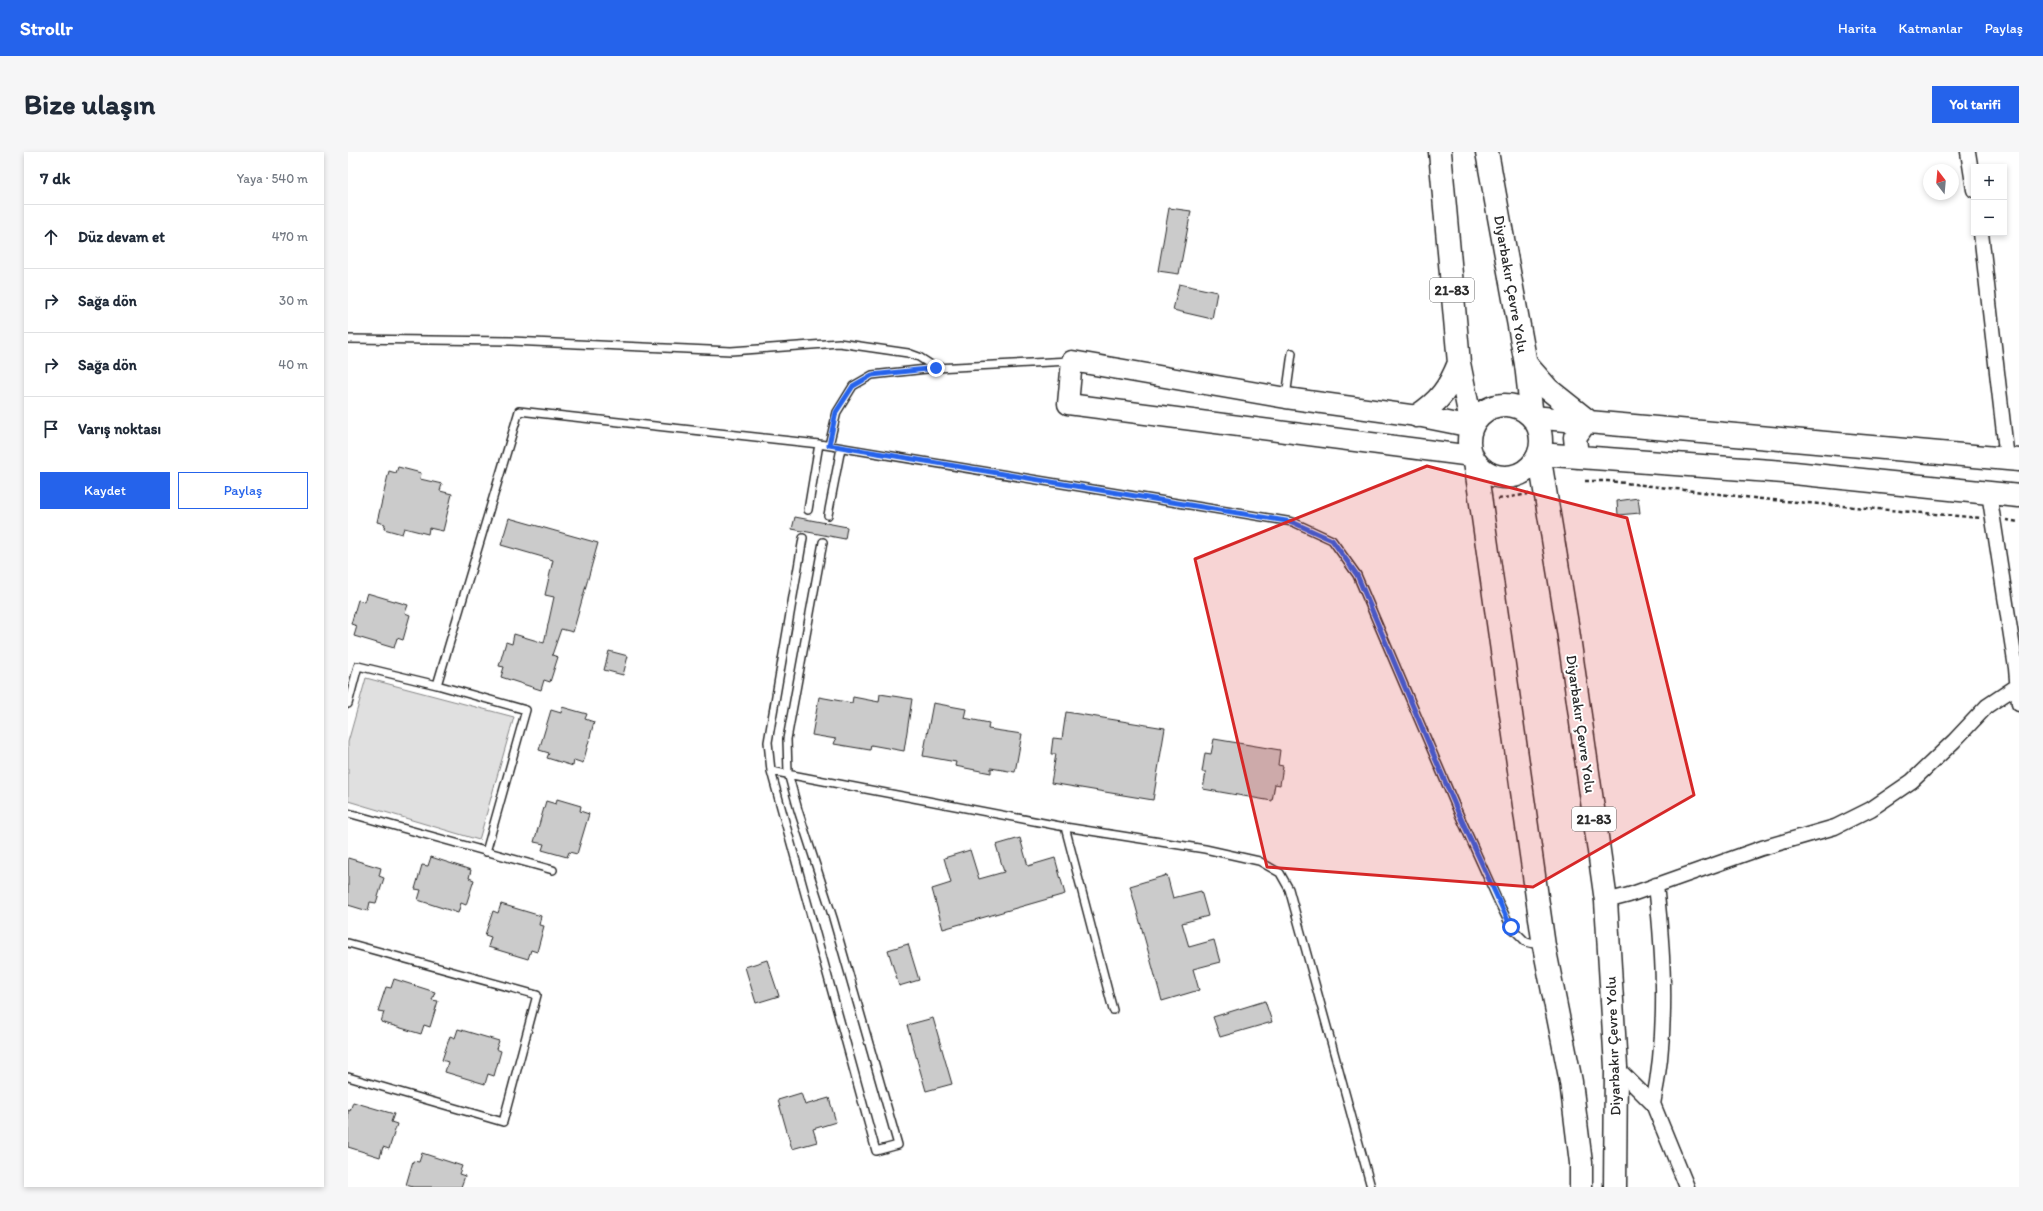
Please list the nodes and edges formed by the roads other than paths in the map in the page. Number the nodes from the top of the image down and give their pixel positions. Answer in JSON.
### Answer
{"nodes":[{"id":1,"x":1440,"y":152,"type":"edge"},
{"id":2,"x":1487,"y":152,"type":"edge"},
{"id":3,"x":1968,"y":152,"type":"edge"},
{"id":4,"x":1971,"y":171,"type":"edge"},
{"id":5,"x":1980,"y":236,"type":"edge"},
{"id":6,"x":348,"y":339,"type":"edge"},
{"id":7,"x":1292,"y":353,"type":"dead end"},
{"id":8,"x":1072,"y":361,"type":"junction"},
{"id":9,"x":1459,"y":363,"type":"junction"},
{"id":10,"x":1526,"y":364,"type":"junction"},
{"id":11,"x":936,"y":368,"type":"junction"},
{"id":12,"x":1286,"y":398,"type":"junction"},
{"id":13,"x":1417,"y":416,"type":"junction"},
{"id":14,"x":1532,"y":417,"type":"junction"},
{"id":15,"x":1587,"y":420,"type":"junction"},
{"id":16,"x":1472,"y":427,"type":"junction"},
{"id":17,"x":819,"y":444,"type":"junction"},
{"id":18,"x":829,"y":445,"type":"junction"},
{"id":19,"x":841,"y":448,"type":"junction"},
{"id":20,"x":1539,"y":454,"type":"junction"},
{"id":21,"x":1577,"y":457,"type":"junction"},
{"id":22,"x":1474,"y":459,"type":"junction"},
{"id":23,"x":2013,"y":460,"type":"edge"},
{"id":24,"x":1989,"y":493,"type":"junction"},
{"id":25,"x":2019,"y":496,"type":"edge"},
{"id":26,"x":808,"y":510,"type":"dead end"},
{"id":27,"x":828,"y":515,"type":"dead end"},
{"id":28,"x":803,"y":538,"type":"dead end"},
{"id":29,"x":823,"y":542,"type":"dead end"},
{"id":30,"x":437,"y":685,"type":"junction"},
{"id":31,"x":2017,"y":686,"type":"junction"},
{"id":32,"x":348,"y":704,"type":"edge"},
{"id":33,"x":2019,"y":704,"type":"edge"},
{"id":34,"x":771,"y":770,"type":"junction"},
{"id":35,"x":788,"y":773,"type":"junction"},
{"id":36,"x":348,"y":813,"type":"edge"},
{"id":37,"x":1065,"y":827,"type":"junction"},
{"id":38,"x":486,"y":852,"type":"junction"},
{"id":39,"x":553,"y":870,"type":"dead end"},
{"id":40,"x":1656,"y":885,"type":"junction"},
{"id":41,"x":1606,"y":901,"type":"junction"},
{"id":42,"x":348,"y":943,"type":"edge"},
{"id":43,"x":1544,"y":946,"type":"junction"},
{"id":44,"x":1113,"y":1010,"type":"dead end"},
{"id":45,"x":1616,"y":1067,"type":"junction"},
{"id":46,"x":348,"y":1077,"type":"edge"},
{"id":47,"x":1653,"y":1104,"type":"junction"},
{"id":48,"x":1371,"y":1187,"type":"edge"},
{"id":49,"x":1581,"y":1187,"type":"edge"},
{"id":50,"x":1615,"y":1187,"type":"edge"},
{"id":51,"x":1687,"y":1187,"type":"edge"}],
"edges":[{"from":1,"to":9,"type":"main road","number":"21-83"},
{"from":2,"to":10,"type":"main road","name":"Diyarbakır Çevre Yolu"},
{"from":3,"to":4,"type":"street"},
{"from":5,"to":23,"type":"street"},
{"from":6,"to":11,"type":"lane"},
{"from":7,"to":12,"type":"lane"},
{"from":8,"to":11,"type":"lane"},
{"from":8,"to":12,"type":"main road"},
{"from":8,"to":22,"type":"main road"},
{"from":9,"to":13,"type":"main road"},
{"from":9,"to":16,"type":"main road","number":"21-83"},
{"from":10,"to":14,"type":"main road","name":"Diyarbakır Çevre Yolu"},
{"from":10,"to":15,"type":"main road"},
{"from":11,"to":18,"type":"lane"},
{"from":12,"to":13,"type":"main road"},
{"from":13,"to":16,"type":"main road"},
{"from":14,"to":15,"type":"main road"},
{"from":14,"to":16,"type":"main road"},
{"from":14,"to":20,"type":"main road"},
{"from":15,"to":21,"type":"main road"},
{"from":15,"to":23,"type":"main road"},
{"from":16,"to":22,"type":"main road"},
{"from":17,"to":18,"type":"lane"},
{"from":17,"to":26,"type":"lane"},
{"from":17,"to":30,"type":"lane"},
{"from":18,"to":19,"type":"lane"},
{"from":19,"to":27,"type":"lane"},
{"from":19,"to":43,"type":"lane"},
{"from":20,"to":21,"type":"main road"},
{"from":20,"to":22,"type":"main road"},
{"from":20,"to":41,"type":"main road","name":"Diyarbakır Çevre Yolu","number":"21-83"},
{"from":21,"to":24,"type":"main road"},
{"from":22,"to":43,"type":"main road"},
{"from":24,"to":25,"type":"main road"},
{"from":24,"to":31,"type":"street"},
{"from":28,"to":34,"type":"lane"},
{"from":29,"to":35,"type":"lane"},
{"from":30,"to":32,"type":"lane"},
{"from":30,"to":38,"type":"lane"},
{"from":31,"to":33,"type":"street"},
{"from":31,"to":40,"type":"street"},
{"from":34,"to":35,"type":"lane"},
{"from":34,"to":35,"type":"lane"},
{"from":35,"to":37,"type":"lane"},
{"from":36,"to":38,"type":"lane"},
{"from":37,"to":44,"type":"lane"},
{"from":37,"to":48,"type":"lane"},
{"from":38,"to":39,"type":"lane"},
{"from":40,"to":41,"type":"street"},
{"from":40,"to":47,"type":"street"},
{"from":41,"to":45,"type":"main road","name":"Diyarbakır Çevre Yolu","number":"21-83"},
{"from":42,"to":46,"type":"lane"},
{"from":43,"to":49,"type":"main road"},
{"from":45,"to":47,"type":"street"},
{"from":45,"to":50,"type":"main road","name":"Diyarbakır Çevre Yolu","number":"21-83"},
{"from":47,"to":51,"type":"street"}]}
